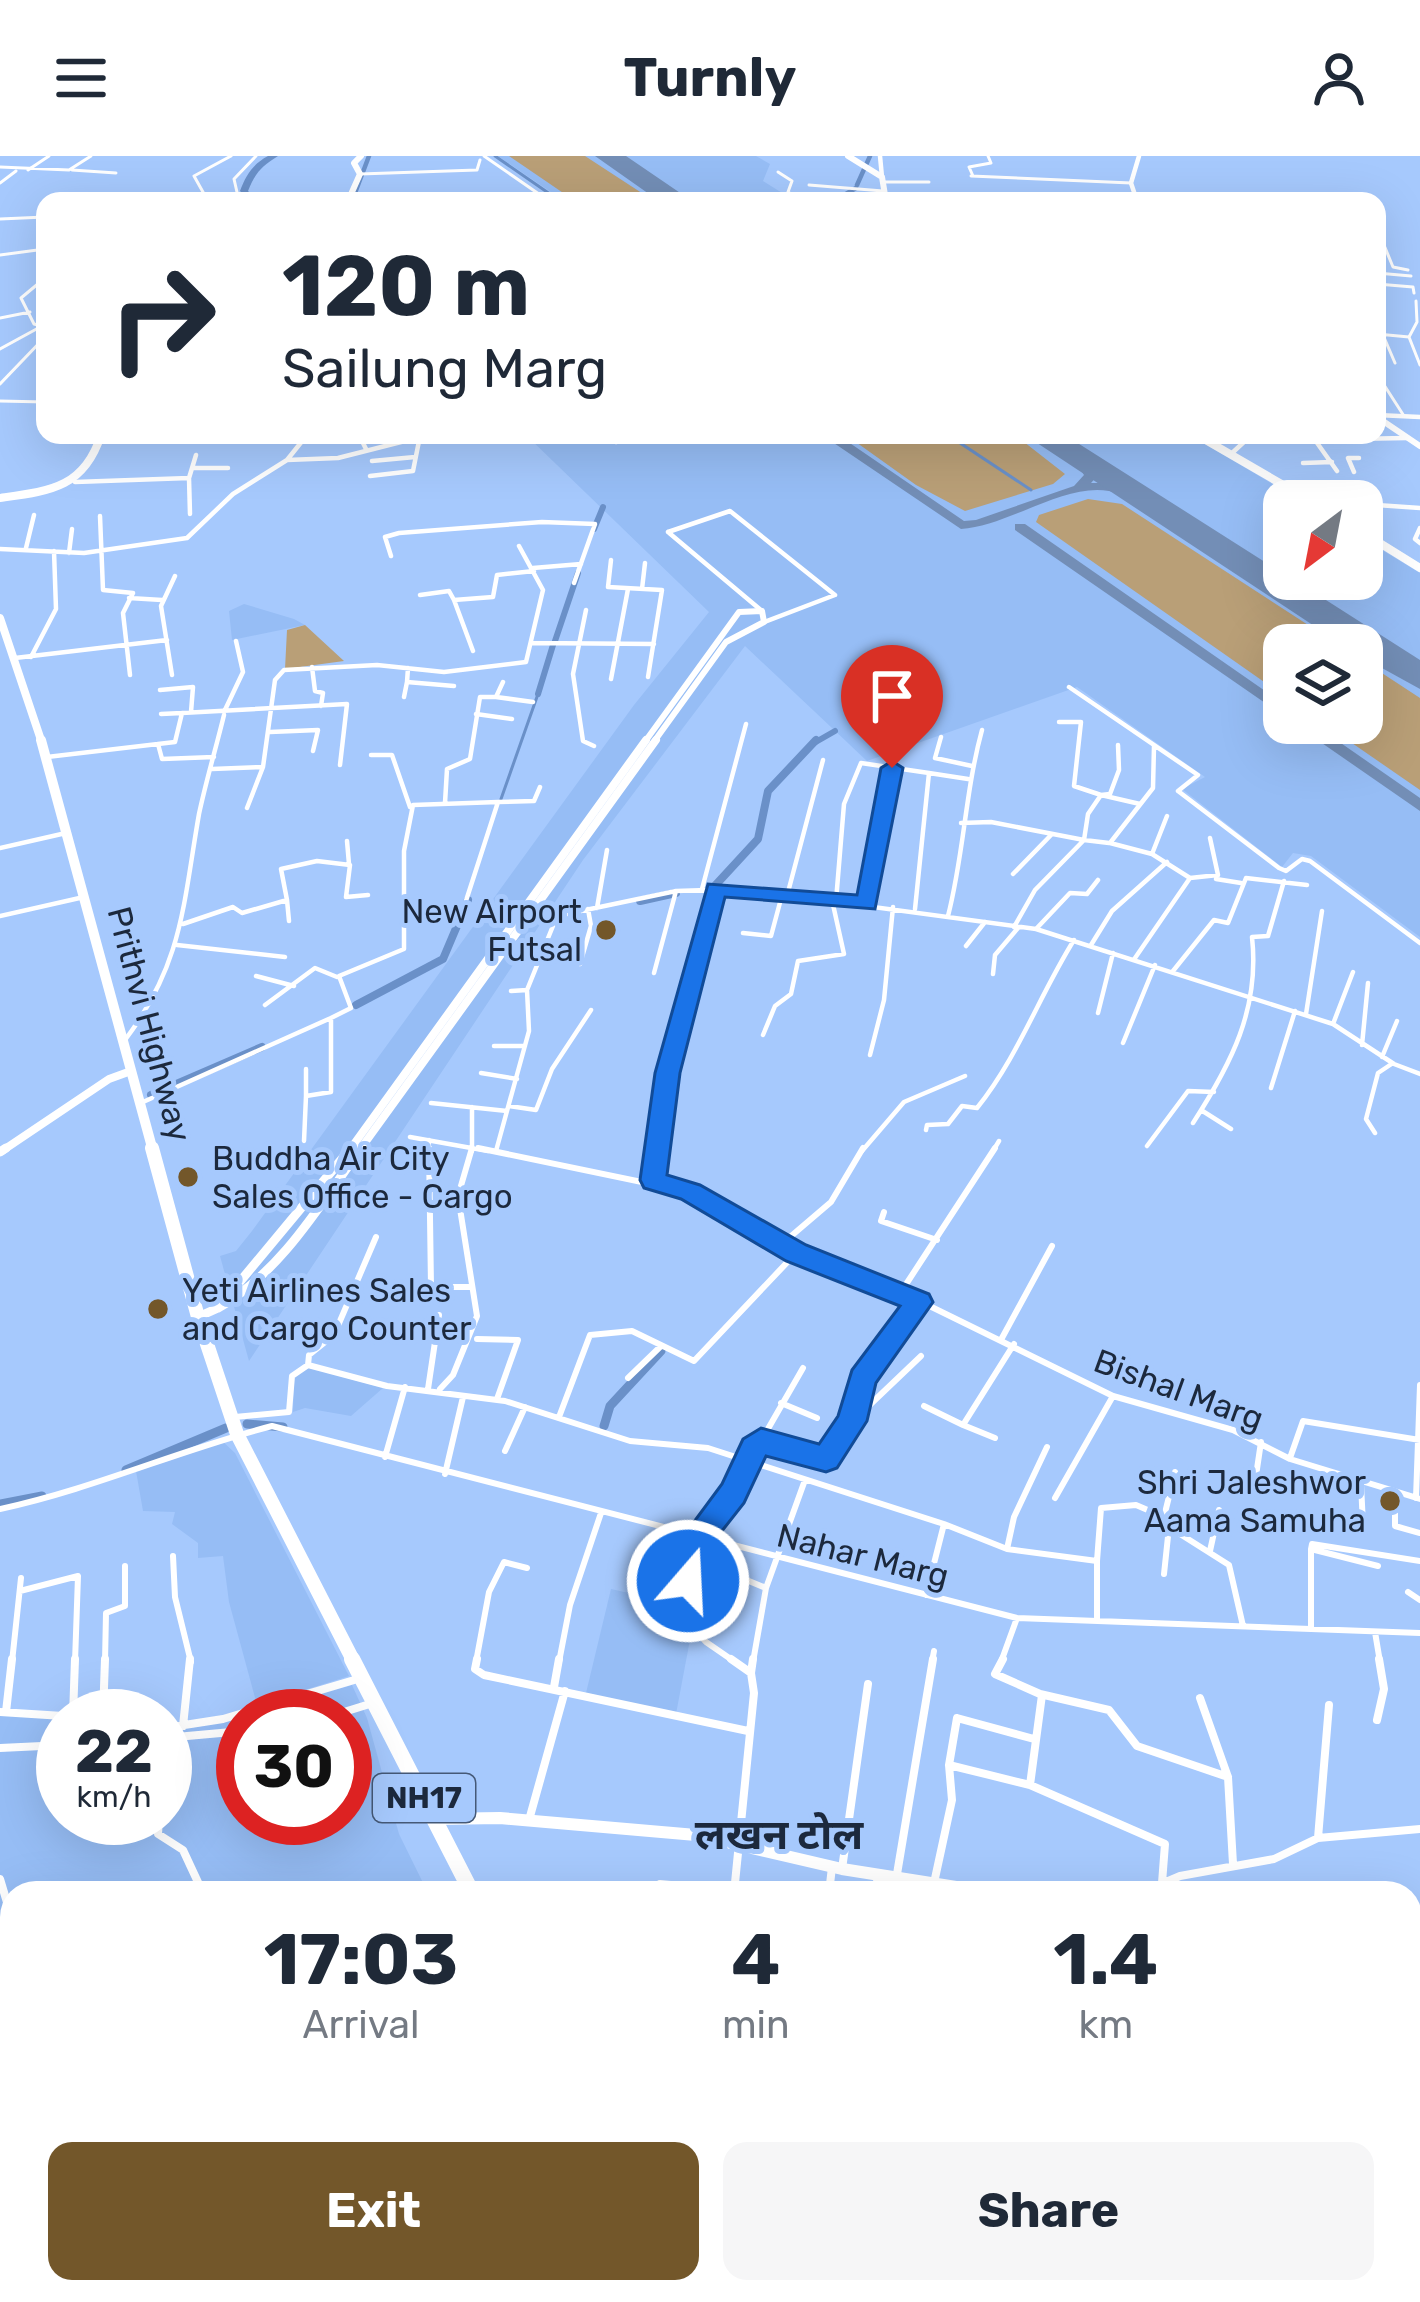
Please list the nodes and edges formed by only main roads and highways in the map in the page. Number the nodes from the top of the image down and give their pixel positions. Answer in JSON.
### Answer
{"nodes":[{"id":1,"x":361,"y":156,"type":"edge"},
{"id":2,"x":848,"y":156,"type":"edge"},
{"id":3,"x":352,"y":192,"type":"edge"},
{"id":4,"x":884,"y":192,"type":"edge"},
{"id":5,"x":98,"y":444,"type":"edge"},
{"id":6,"x":1214,"y":444,"type":"edge"},
{"id":7,"x":1276,"y":480,"type":"edge"},
{"id":8,"x":0,"y":498,"type":"edge"},
{"id":9,"x":1383,"y":545,"type":"edge"},
{"id":10,"x":1420,"y":568,"type":"edge"},
{"id":11,"x":0,"y":618,"type":"edge"},
{"id":12,"x":461,"y":1881,"type":"edge"}],
"edges":[{"from":1,"to":3,"type":"main road"},
{"from":2,"to":4,"type":"main road"},
{"from":5,"to":8,"type":"main road"},
{"from":6,"to":7,"type":"main road"},
{"from":9,"to":10,"type":"main road"},
{"from":11,"to":12,"type":"highway","name":"Prithvi Highway","number":"NH17"}]}
